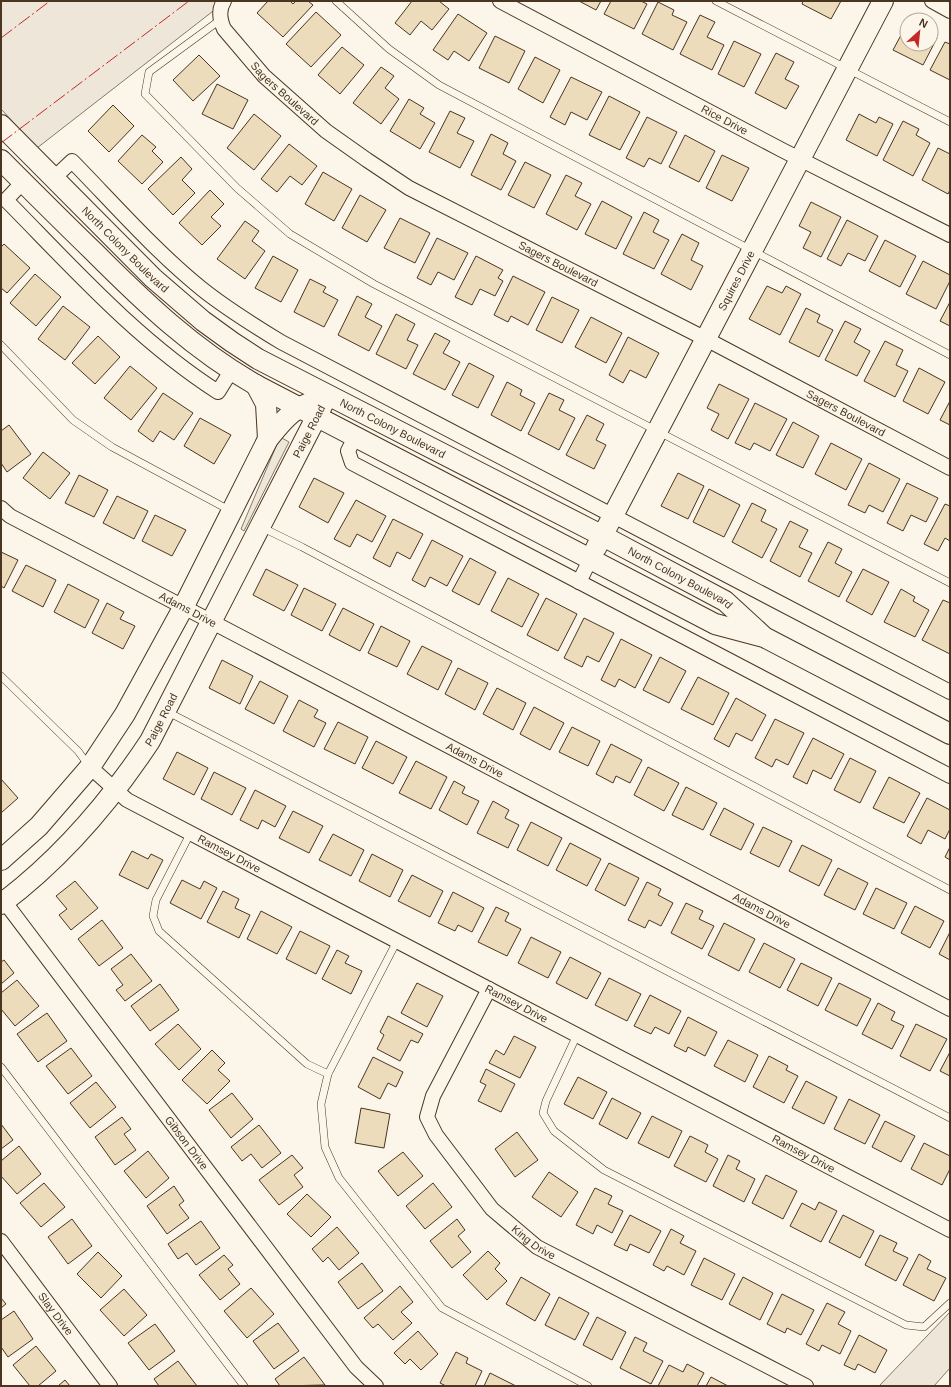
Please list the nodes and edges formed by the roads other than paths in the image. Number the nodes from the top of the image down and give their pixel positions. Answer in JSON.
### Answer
{"nodes":[{"id":1,"x":224,"y":1,"type":"edge"},
{"id":2,"x":336,"y":1,"type":"edge"},
{"id":3,"x":500,"y":1,"type":"edge"},
{"id":4,"x":716,"y":1,"type":"edge"},
{"id":5,"x":883,"y":1,"type":"edge"},
{"id":6,"x":932,"y":1,"type":"edge"},
{"id":7,"x":950,"y":11,"type":"edge"},
{"id":8,"x":220,"y":20,"type":"junction"},
{"id":9,"x":847,"y":70,"type":"junction"},
{"id":10,"x":950,"y":122,"type":"edge"},
{"id":11,"x":1,"y":125,"type":"edge"},
{"id":12,"x":800,"y":159,"type":"junction"},
{"id":13,"x":1,"y":160,"type":"edge"},
{"id":14,"x":54,"y":178,"type":"junction"},
{"id":15,"x":23,"y":182,"type":"junction"},
{"id":16,"x":950,"y":235,"type":"edge"},
{"id":17,"x":753,"y":250,"type":"junction"},
{"id":18,"x":706,"y":339,"type":"junction"},
{"id":19,"x":1,"y":345,"type":"edge"},
{"id":20,"x":950,"y":355,"type":"edge"},
{"id":21,"x":231,"y":371,"type":"junction"},
{"id":22,"x":256,"y":385,"type":"junction"},
{"id":23,"x":328,"y":395,"type":"junction"},
{"id":24,"x":298,"y":407,"type":"junction"},
{"id":25,"x":317,"y":416,"type":"junction"},
{"id":26,"x":657,"y":431,"type":"junction"},
{"id":27,"x":355,"y":436,"type":"junction"},
{"id":28,"x":268,"y":439,"type":"junction"},
{"id":29,"x":950,"y":468,"type":"edge"},
{"id":30,"x":1,"y":508,"type":"edge"},
{"id":31,"x":231,"y":512,"type":"junction"},
{"id":32,"x":614,"y":515,"type":"junction"},
{"id":33,"x":260,"y":527,"type":"junction"},
{"id":34,"x":603,"y":536,"type":"junction"},
{"id":35,"x":590,"y":560,"type":"junction"},
{"id":36,"x":579,"y":582,"type":"junction"},
{"id":37,"x":950,"y":583,"type":"edge"},
{"id":38,"x":183,"y":608,"type":"junction"},
{"id":39,"x":211,"y":622,"type":"junction"},
{"id":40,"x":764,"y":637,"type":"junction"},
{"id":41,"x":1,"y":676,"type":"edge"},
{"id":42,"x":950,"y":692,"type":"edge"},
{"id":43,"x":166,"y":711,"type":"junction"},
{"id":44,"x":950,"y":734,"type":"edge"},
{"id":45,"x":90,"y":767,"type":"junction"},
{"id":46,"x":950,"y":776,"type":"edge"},
{"id":47,"x":114,"y":790,"type":"junction"},
{"id":48,"x":190,"y":834,"type":"junction"},
{"id":49,"x":1,"y":860,"type":"edge"},
{"id":50,"x":950,"y":890,"type":"edge"},
{"id":51,"x":2,"y":901,"type":"edge"},
{"id":52,"x":397,"y":941,"type":"junction"},
{"id":53,"x":489,"y":989,"type":"junction"},
{"id":54,"x":950,"y":1009,"type":"edge"},
{"id":55,"x":577,"y":1035,"type":"junction"},
{"id":56,"x":1,"y":1067,"type":"edge"},
{"id":57,"x":328,"y":1074,"type":"junction"},
{"id":58,"x":950,"y":1118,"type":"edge"},
{"id":59,"x":950,"y":1230,"type":"edge"},
{"id":60,"x":1,"y":1241,"type":"edge"},
{"id":61,"x":950,"y":1303,"type":"edge"},
{"id":62,"x":110,"y":1386,"type":"edge"},
{"id":63,"x":244,"y":1386,"type":"edge"},
{"id":64,"x":376,"y":1386,"type":"edge"},
{"id":65,"x":588,"y":1386,"type":"edge"},
{"id":66,"x":806,"y":1386,"type":"edge"}],
"edges":[{"from":1,"to":8,"type":"street"},
{"from":2,"to":17,"type":"lane"},
{"from":3,"to":12,"type":"street","name":"Rice Drive"},
{"from":4,"to":9,"type":"lane"},
{"from":5,"to":9,"type":"main road","name":"Squires Drive"},
{"from":6,"to":7,"type":"street"},
{"from":8,"to":18,"type":"street","name":"Sagers Boulevard"},
{"from":8,"to":26,"type":"lane"},
{"from":9,"to":10,"type":"lane"},
{"from":9,"to":12,"type":"main road","name":"Squires Drive"},
{"from":11,"to":14,"type":"main road","name":"North Colony Boulevard"},
{"from":12,"to":16,"type":"street","name":"Rice Drive"},
{"from":12,"to":17,"type":"main road","name":"Squires Drive"},
{"from":13,"to":15,"type":"main road","name":"North Colony Boulevard"},
{"from":14,"to":23,"type":"main road","name":"North Colony Boulevard"},
{"from":14,"to":32,"type":"street"},
{"from":15,"to":21,"type":"main road","name":"North Colony Boulevard"},
{"from":15,"to":21,"type":"street"},
{"from":17,"to":18,"type":"main road","name":"Squires Drive"},
{"from":17,"to":20,"type":"lane"},
{"from":18,"to":26,"type":"main road","name":"Squires Drive"},
{"from":18,"to":29,"type":"street","name":"Sagers Boulevard"},
{"from":19,"to":31,"type":"lane"},
{"from":21,"to":22,"type":"main road","name":"North Colony Boulevard"},
{"from":22,"to":24,"type":"main road","name":"North Colony Boulevard"},
{"from":22,"to":28,"type":"main road"},
{"from":23,"to":24,"type":"main road","name":"Paige Road"},
{"from":23,"to":25,"type":"main road","name":"Paige Road"},
{"from":23,"to":34,"type":"main road","name":"North Colony Boulevard"},
{"from":24,"to":25,"type":"main road","name":"North Colony Boulevard"},
{"from":24,"to":28,"type":"main road","name":"Paige Road"},
{"from":25,"to":27,"type":"main road","name":"North Colony Boulevard"},
{"from":25,"to":33,"type":"main road","name":"Paige Road"},
{"from":26,"to":32,"type":"main road","name":"Squires Drive"},
{"from":26,"to":37,"type":"lane"},
{"from":27,"to":35,"type":"main road","name":"North Colony Boulevard"},
{"from":27,"to":36,"type":"street"},
{"from":28,"to":31,"type":"main road","name":"Paige Road"},
{"from":30,"to":38,"type":"street","name":"Adams Drive"},
{"from":31,"to":38,"type":"main road","name":"Paige Road"},
{"from":32,"to":34,"type":"main road","name":"Squires Drive"},
{"from":32,"to":42,"type":"street"},
{"from":33,"to":39,"type":"main road","name":"Paige Road"},
{"from":33,"to":50,"type":"lane"},
{"from":34,"to":35,"type":"main road","name":"Squires Drive"},
{"from":34,"to":40,"type":"main road","name":"North Colony Boulevard"},
{"from":35,"to":36,"type":"street"},
{"from":35,"to":40,"type":"main road","name":"North Colony Boulevard"},
{"from":36,"to":46,"type":"street"},
{"from":38,"to":39,"type":"street","name":"Adams Drive"},
{"from":38,"to":45,"type":"main road","name":"Paige Road"},
{"from":39,"to":43,"type":"main road","name":"Paige Road"},
{"from":39,"to":54,"type":"street","name":"Adams Drive"},
{"from":40,"to":44,"type":"main road","name":"North Colony Boulevard"},
{"from":41,"to":45,"type":"lane"},
{"from":43,"to":47,"type":"main road","name":"Paige Road"},
{"from":43,"to":58,"type":"lane"},
{"from":45,"to":47,"type":"street","name":"Ramsey Drive"},
{"from":45,"to":49,"type":"main road","name":"Paige Road"},
{"from":47,"to":48,"type":"street","name":"Ramsey Drive"},
{"from":47,"to":51,"type":"main road","name":"Paige Road"},
{"from":48,"to":52,"type":"street","name":"Ramsey Drive"},
{"from":48,"to":57,"type":"lane"},
{"from":51,"to":64,"type":"street","name":"Gibson Drive"},
{"from":52,"to":53,"type":"street","name":"Ramsey Drive"},
{"from":52,"to":57,"type":"lane"},
{"from":53,"to":55,"type":"street","name":"Ramsey Drive"},
{"from":53,"to":66,"type":"street","name":"King Drive"},
{"from":55,"to":59,"type":"street","name":"Ramsey Drive"},
{"from":55,"to":61,"type":"lane"},
{"from":56,"to":63,"type":"lane"},
{"from":57,"to":65,"type":"lane"},
{"from":60,"to":62,"type":"street","name":"Slay Drive"}]}
